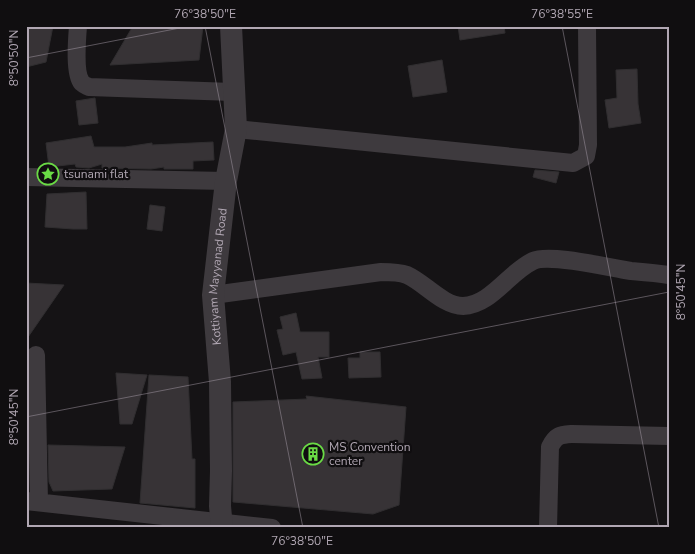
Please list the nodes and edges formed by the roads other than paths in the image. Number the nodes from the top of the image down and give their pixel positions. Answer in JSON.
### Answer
{"nodes":[{"id":1,"x":78,"y":26,"type":"edge"},
{"id":2,"x":231,"y":26,"type":"edge"},
{"id":3,"x":587,"y":26,"type":"edge"},
{"id":4,"x":233,"y":92,"type":"junction"},
{"id":5,"x":236,"y":130,"type":"junction"},
{"id":6,"x":26,"y":177,"type":"edge"},
{"id":7,"x":226,"y":180,"type":"junction"},
{"id":8,"x":669,"y":275,"type":"edge"},
{"id":9,"x":213,"y":296,"type":"junction"},
{"id":10,"x":36,"y":356,"type":"dead end"},
{"id":11,"x":669,"y":436,"type":"edge"},
{"id":12,"x":33,"y":501,"type":"edge"},
{"id":13,"x":222,"y":525,"type":"edge"},
{"id":14,"x":272,"y":528,"type":"edge"},
{"id":15,"x":548,"y":528,"type":"edge"}],
"edges":[{"from":1,"to":4,"type":"street"},
{"from":2,"to":4,"type":"street","name":"Kottiyam Mayyanad Road"},
{"from":3,"to":5,"type":"street"},
{"from":4,"to":5,"type":"street","name":"Kottiyam Mayyanad Road"},
{"from":5,"to":7,"type":"street","name":"Kottiyam Mayyanad Road"},
{"from":6,"to":7,"type":"street"},
{"from":7,"to":9,"type":"street","name":"Kottiyam Mayyanad Road"},
{"from":8,"to":9,"type":"street"},
{"from":9,"to":13,"type":"street","name":"Kottiyam Mayyanad Road"},
{"from":10,"to":12,"type":"street"},
{"from":11,"to":15,"type":"street"},
{"from":12,"to":13,"type":"street"},
{"from":13,"to":14,"type":"street"}]}
